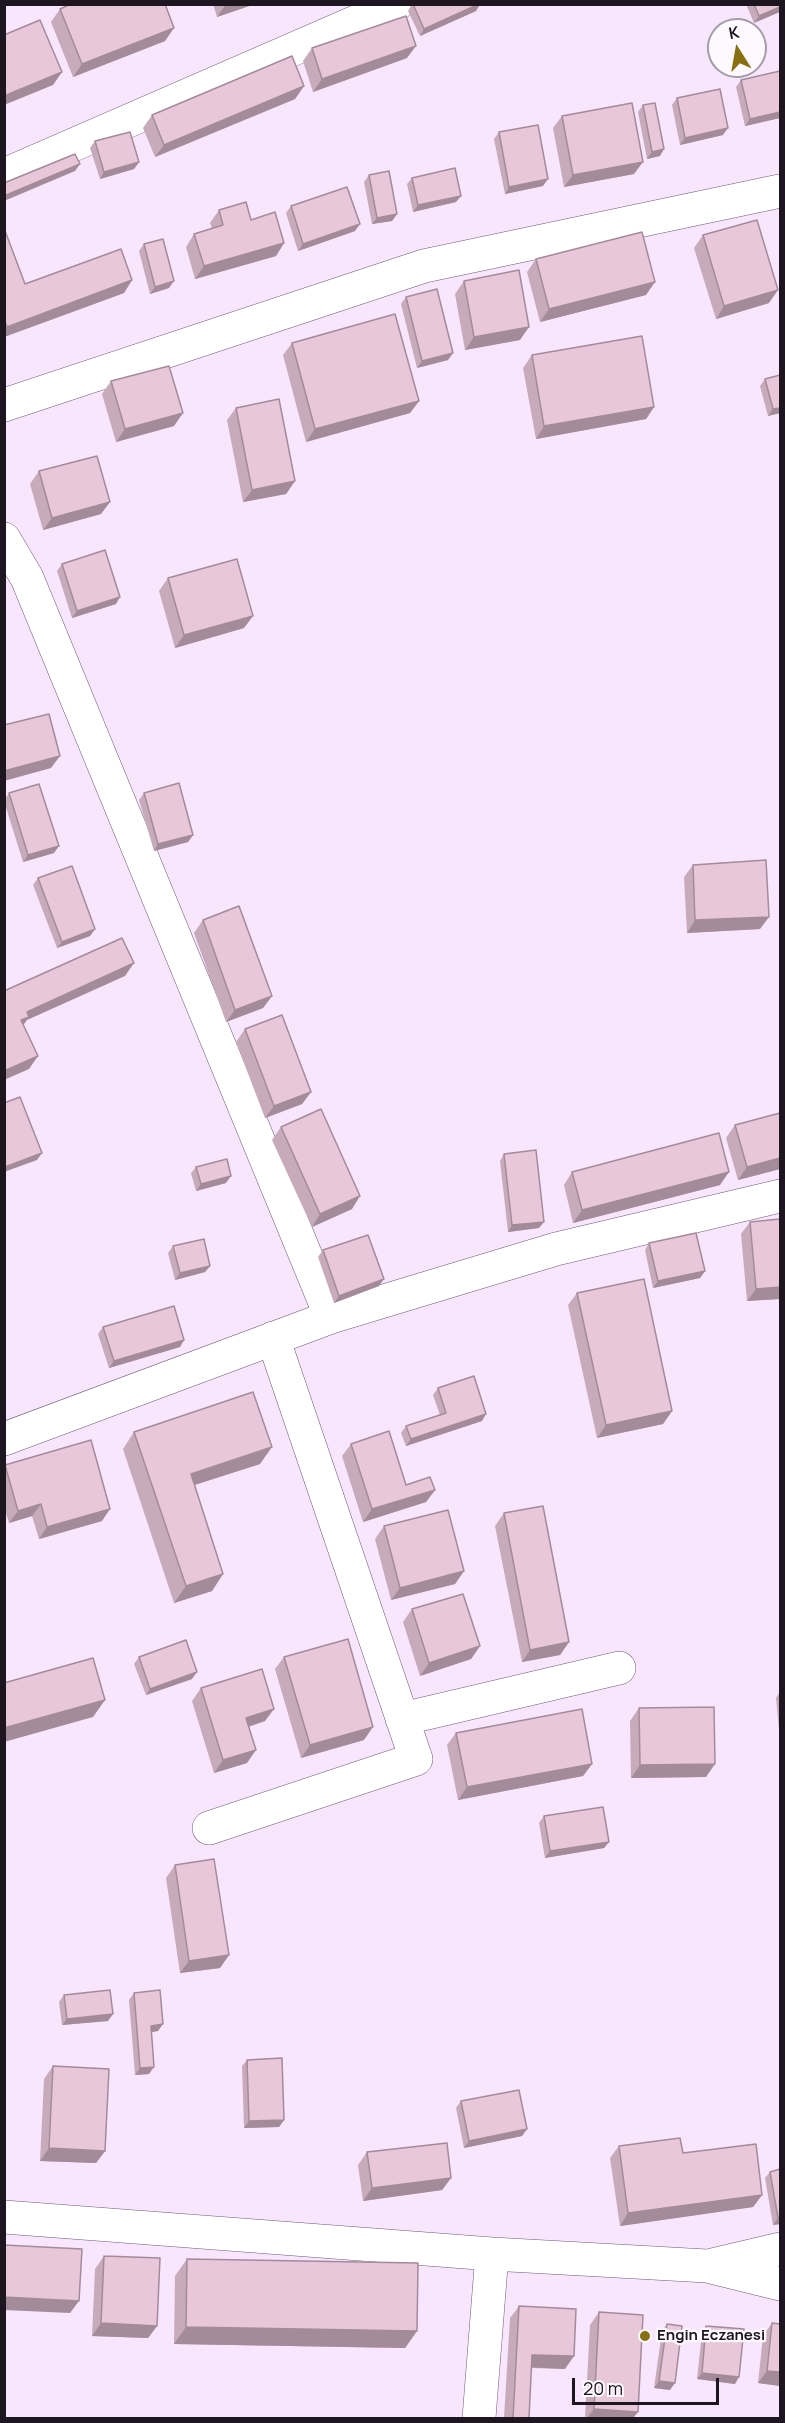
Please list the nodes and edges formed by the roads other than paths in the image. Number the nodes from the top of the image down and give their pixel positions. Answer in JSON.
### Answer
{"nodes":[{"id":1,"x":397,"y":4,"type":"edge"},
{"id":2,"x":4,"y":175,"type":"edge"},
{"id":3,"x":780,"y":191,"type":"edge"},
{"id":4,"x":4,"y":405,"type":"edge"},
{"id":5,"x":4,"y":539,"type":"edge"},
{"id":6,"x":780,"y":1196,"type":"edge"},
{"id":7,"x":331,"y":1317,"type":"junction"},
{"id":8,"x":273,"y":1338,"type":"junction"},
{"id":9,"x":4,"y":1439,"type":"edge"},
{"id":10,"x":619,"y":1668,"type":"dead end"},
{"id":11,"x":402,"y":1719,"type":"junction"},
{"id":12,"x":209,"y":1828,"type":"dead end"},
{"id":13,"x":4,"y":2217,"type":"edge"},
{"id":14,"x":780,"y":2249,"type":"edge"},
{"id":15,"x":492,"y":2254,"type":"junction"},
{"id":16,"x":707,"y":2266,"type":"junction"},
{"id":17,"x":780,"y":2284,"type":"edge"},
{"id":18,"x":479,"y":2418,"type":"edge"}],
"edges":[{"from":1,"to":2,"type":"street"},
{"from":3,"to":4,"type":"street"},
{"from":5,"to":7,"type":"street"},
{"from":6,"to":7,"type":"street"},
{"from":7,"to":8,"type":"street"},
{"from":8,"to":9,"type":"street"},
{"from":8,"to":11,"type":"street"},
{"from":10,"to":11,"type":"street"},
{"from":11,"to":12,"type":"street"},
{"from":13,"to":15,"type":"street"},
{"from":14,"to":16,"type":"street"},
{"from":15,"to":16,"type":"street"},
{"from":15,"to":18,"type":"street"},
{"from":16,"to":17,"type":"street"}]}
